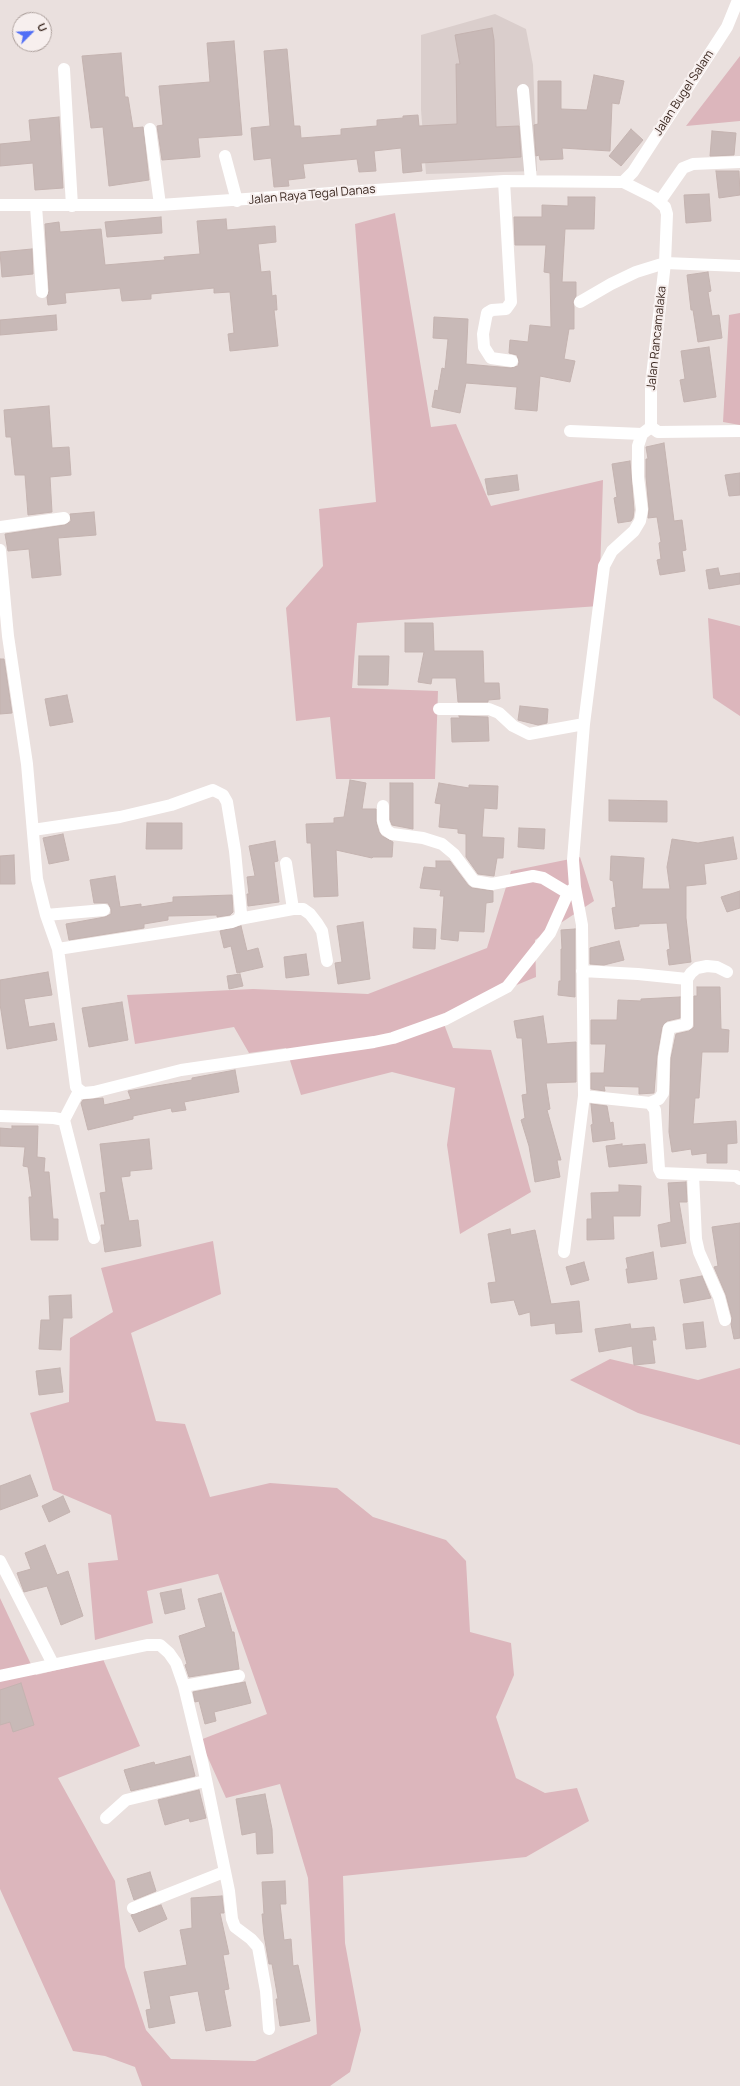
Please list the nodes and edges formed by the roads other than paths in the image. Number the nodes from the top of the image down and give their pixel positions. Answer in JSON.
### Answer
{"nodes":[{"id":1,"x":738,"y":0,"type":"edge"},
{"id":2,"x":64,"y":69,"type":"dead end"},
{"id":3,"x":523,"y":90,"type":"dead end"},
{"id":4,"x":150,"y":129,"type":"dead end"},
{"id":5,"x":225,"y":156,"type":"dead end"},
{"id":6,"x":740,"y":162,"type":"edge"},
{"id":7,"x":504,"y":181,"type":"junction"},
{"id":8,"x":531,"y":181,"type":"junction"},
{"id":9,"x":627,"y":183,"type":"junction"},
{"id":10,"x":658,"y":200,"type":"junction"},
{"id":11,"x":237,"y":201,"type":"junction"},
{"id":12,"x":0,"y":205,"type":"edge"},
{"id":13,"x":160,"y":205,"type":"junction"},
{"id":14,"x":36,"y":206,"type":"junction"},
{"id":15,"x":72,"y":206,"type":"junction"},
{"id":16,"x":665,"y":263,"type":"junction"},
{"id":17,"x":740,"y":266,"type":"edge"},
{"id":18,"x":42,"y":292,"type":"dead end"},
{"id":19,"x":580,"y":302,"type":"dead end"},
{"id":20,"x":512,"y":361,"type":"dead end"},
{"id":21,"x":646,"y":430,"type":"junction"},
{"id":22,"x":570,"y":431,"type":"dead end"},
{"id":23,"x":740,"y":431,"type":"edge"},
{"id":24,"x":64,"y":518,"type":"dead end"},
{"id":25,"x":0,"y":527,"type":"edge"},
{"id":26,"x":0,"y":550,"type":"edge"},
{"id":27,"x":439,"y":709,"type":"dead end"},
{"id":28,"x":584,"y":724,"type":"junction"},
{"id":29,"x":383,"y":806,"type":"dead end"},
{"id":30,"x":33,"y":830,"type":"junction"},
{"id":31,"x":286,"y":863,"type":"dead end"},
{"id":32,"x":571,"y":890,"type":"junction"},
{"id":33,"x":293,"y":908,"type":"junction"},
{"id":34,"x":104,"y":910,"type":"dead end"},
{"id":35,"x":46,"y":915,"type":"junction"},
{"id":36,"x":239,"y":919,"type":"junction"},
{"id":37,"x":58,"y":949,"type":"junction"},
{"id":38,"x":326,"y":961,"type":"dead end"},
{"id":39,"x":582,"y":971,"type":"junction"},
{"id":40,"x":727,"y":972,"type":"dead end"},
{"id":41,"x":687,"y":979,"type":"junction"},
{"id":42,"x":79,"y":1091,"type":"junction"},
{"id":43,"x":584,"y":1096,"type":"junction"},
{"id":44,"x":650,"y":1103,"type":"junction"},
{"id":45,"x":0,"y":1116,"type":"edge"},
{"id":46,"x":64,"y":1120,"type":"junction"},
{"id":47,"x":693,"y":1175,"type":"junction"},
{"id":48,"x":740,"y":1179,"type":"edge"},
{"id":49,"x":94,"y":1238,"type":"dead end"},
{"id":50,"x":564,"y":1252,"type":"dead end"},
{"id":51,"x":725,"y":1320,"type":"dead end"},
{"id":52,"x":0,"y":1561,"type":"edge"},
{"id":53,"x":53,"y":1664,"type":"junction"},
{"id":54,"x":0,"y":1676,"type":"edge"},
{"id":55,"x":239,"y":1676,"type":"dead end"},
{"id":56,"x":184,"y":1686,"type":"junction"},
{"id":57,"x":205,"y":1781,"type":"junction"},
{"id":58,"x":106,"y":1818,"type":"dead end"},
{"id":59,"x":224,"y":1872,"type":"junction"},
{"id":60,"x":133,"y":1908,"type":"dead end"},
{"id":61,"x":269,"y":2029,"type":"dead end"}],
"edges":[{"from":1,"to":9,"type":"street","name":"Jalan Bugel Salam"},
{"from":2,"to":15,"type":"street"},
{"from":3,"to":8,"type":"street"},
{"from":4,"to":13,"type":"street"},
{"from":5,"to":11,"type":"street"},
{"from":6,"to":10,"type":"street"},
{"from":7,"to":8,"type":"street","name":"Jalan Raya Tegal Danas"},
{"from":7,"to":11,"type":"street","name":"Jalan Raya Tegal Danas"},
{"from":7,"to":20,"type":"street"},
{"from":8,"to":9,"type":"street","name":"Jalan Raya Tegal Danas"},
{"from":9,"to":10,"type":"street"},
{"from":10,"to":16,"type":"street","name":"Jalan Rancamalaka"},
{"from":11,"to":13,"type":"street","name":"Jalan Raya Tegal Danas"},
{"from":12,"to":14,"type":"street","name":"Jalan Raya Tegal Danas"},
{"from":13,"to":15,"type":"street","name":"Jalan Raya Tegal Danas"},
{"from":14,"to":15,"type":"street","name":"Jalan Raya Tegal Danas"},
{"from":14,"to":18,"type":"street"},
{"from":16,"to":17,"type":"street"},
{"from":16,"to":19,"type":"street"},
{"from":16,"to":21,"type":"street","name":"Jalan Rancamalaka"},
{"from":21,"to":22,"type":"street"},
{"from":21,"to":23,"type":"street"},
{"from":21,"to":28,"type":"street","name":"Jalan Rancamalaka"},
{"from":24,"to":25,"type":"street"},
{"from":26,"to":30,"type":"street"},
{"from":27,"to":28,"type":"street"},
{"from":28,"to":32,"type":"street","name":"Jalan Rancamalaka"},
{"from":29,"to":32,"type":"street"},
{"from":30,"to":35,"type":"street"},
{"from":30,"to":36,"type":"street"},
{"from":31,"to":33,"type":"street"},
{"from":32,"to":39,"type":"street","name":"Jalan Rancamalaka"},
{"from":32,"to":42,"type":"street"},
{"from":33,"to":36,"type":"street"},
{"from":33,"to":38,"type":"street"},
{"from":34,"to":35,"type":"street"},
{"from":35,"to":37,"type":"street"},
{"from":36,"to":37,"type":"street"},
{"from":37,"to":42,"type":"street"},
{"from":39,"to":41,"type":"street"},
{"from":39,"to":43,"type":"street","name":"Jalan Rancamalaka"},
{"from":40,"to":41,"type":"street"},
{"from":41,"to":44,"type":"street"},
{"from":42,"to":46,"type":"street"},
{"from":43,"to":44,"type":"street"},
{"from":43,"to":50,"type":"street","name":"Jalan Rancamalaka"},
{"from":44,"to":47,"type":"street"},
{"from":45,"to":46,"type":"street"},
{"from":46,"to":49,"type":"street"},
{"from":47,"to":48,"type":"street"},
{"from":47,"to":51,"type":"street"},
{"from":52,"to":53,"type":"street"},
{"from":53,"to":54,"type":"street"},
{"from":53,"to":56,"type":"street"},
{"from":55,"to":56,"type":"street"},
{"from":56,"to":57,"type":"street"},
{"from":57,"to":58,"type":"street"},
{"from":57,"to":59,"type":"street"},
{"from":59,"to":60,"type":"street"},
{"from":59,"to":61,"type":"street"}]}
